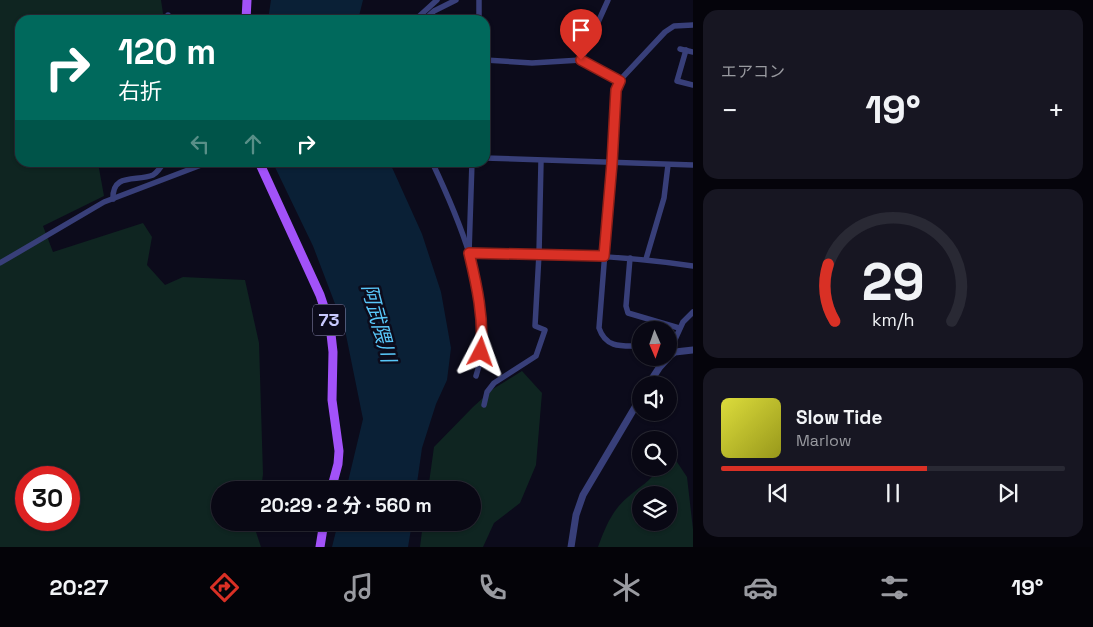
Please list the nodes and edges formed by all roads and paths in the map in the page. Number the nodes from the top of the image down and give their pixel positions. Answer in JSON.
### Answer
{"nodes":[{"id":1,"x":246,"y":0,"type":"edge"},
{"id":2,"x":437,"y":0,"type":"edge"},
{"id":3,"x":456,"y":0,"type":"edge"},
{"id":4,"x":479,"y":0,"type":"edge"},
{"id":5,"x":608,"y":0,"type":"edge"},
{"id":6,"x":246,"y":15,"type":"edge"},
{"id":7,"x":419,"y":15,"type":"edge"},
{"id":8,"x":430,"y":15,"type":"edge"},
{"id":9,"x":479,"y":15,"type":"edge"},
{"id":10,"x":693,"y":25,"type":"edge"},
{"id":11,"x":693,"y":52,"type":"edge"},
{"id":12,"x":490,"y":60,"type":"edge"},
{"id":13,"x":581,"y":60,"type":"junction"},
{"id":14,"x":620,"y":81,"type":"junction"},
{"id":15,"x":693,"y":85,"type":"edge"},
{"id":16,"x":490,"y":158,"type":"edge"},
{"id":17,"x":541,"y":161,"type":"junction"},
{"id":18,"x":612,"y":163,"type":"junction"},
{"id":19,"x":668,"y":164,"type":"junction"},
{"id":20,"x":693,"y":165,"type":"edge"},
{"id":21,"x":161,"y":167,"type":"edge"},
{"id":22,"x":196,"y":167,"type":"edge"},
{"id":23,"x":261,"y":167,"type":"edge"},
{"id":24,"x":434,"y":167,"type":"edge"},
{"id":25,"x":472,"y":167,"type":"edge"},
{"id":26,"x":113,"y":199,"type":"junction"},
{"id":27,"x":469,"y":253,"type":"junction"},
{"id":28,"x":539,"y":254,"type":"junction"},
{"id":29,"x":604,"y":256,"type":"junction"},
{"id":30,"x":630,"y":258,"type":"junction"},
{"id":31,"x":646,"y":259,"type":"junction"},
{"id":32,"x":0,"y":264,"type":"edge"},
{"id":33,"x":693,"y":266,"type":"edge"},
{"id":34,"x":693,"y":312,"type":"edge"},
{"id":35,"x":679,"y":328,"type":"joint"},
{"id":36,"x":632,"y":345,"type":"edge"},
{"id":37,"x":693,"y":350,"type":"edge"},
{"id":38,"x":678,"y":351,"type":"edge"},
{"id":39,"x":476,"y":376,"type":"dead end"},
{"id":40,"x":484,"y":405,"type":"dead end"},
{"id":41,"x":632,"y":412,"type":"edge"},
{"id":42,"x":333,"y":481,"type":"edge"},
{"id":43,"x":323,"y":531,"type":"edge"},
{"id":44,"x":320,"y":547,"type":"edge"},
{"id":45,"x":571,"y":547,"type":"edge"}],
"edges":[{"from":1,"to":6,"type":"main road"},
{"from":2,"to":7,"type":"street"},
{"from":3,"to":8,"type":"street"},
{"from":4,"to":9,"type":"street"},
{"from":5,"to":13,"type":"street"},
{"from":10,"to":14,"type":"street"},
{"from":11,"to":15,"type":"street"},
{"from":12,"to":13,"type":"street"},
{"from":13,"to":14,"type":"street"},
{"from":14,"to":18,"type":"street"},
{"from":16,"to":17,"type":"street"},
{"from":17,"to":18,"type":"street"},
{"from":17,"to":28,"type":"street"},
{"from":18,"to":19,"type":"street"},
{"from":18,"to":29,"type":"street"},
{"from":19,"to":20,"type":"street"},
{"from":19,"to":31,"type":"street"},
{"from":21,"to":26,"type":"street"},
{"from":22,"to":26,"type":"street"},
{"from":23,"to":42,"type":"main road","number":"73"},
{"from":24,"to":27,"type":"street"},
{"from":25,"to":27,"type":"street"},
{"from":26,"to":32,"type":"street"},
{"from":27,"to":28,"type":"street"},
{"from":27,"to":39,"type":"street"},
{"from":28,"to":29,"type":"street"},
{"from":28,"to":40,"type":"street"},
{"from":29,"to":30,"type":"street"},
{"from":29,"to":36,"type":"street"},
{"from":30,"to":31,"type":"street"},
{"from":30,"to":35,"type":"street"},
{"from":31,"to":33,"type":"street"},
{"from":34,"to":35,"type":"street"},
{"from":37,"to":38,"type":"street"},
{"from":41,"to":45,"type":"street"},
{"from":43,"to":44,"type":"main road"}]}
